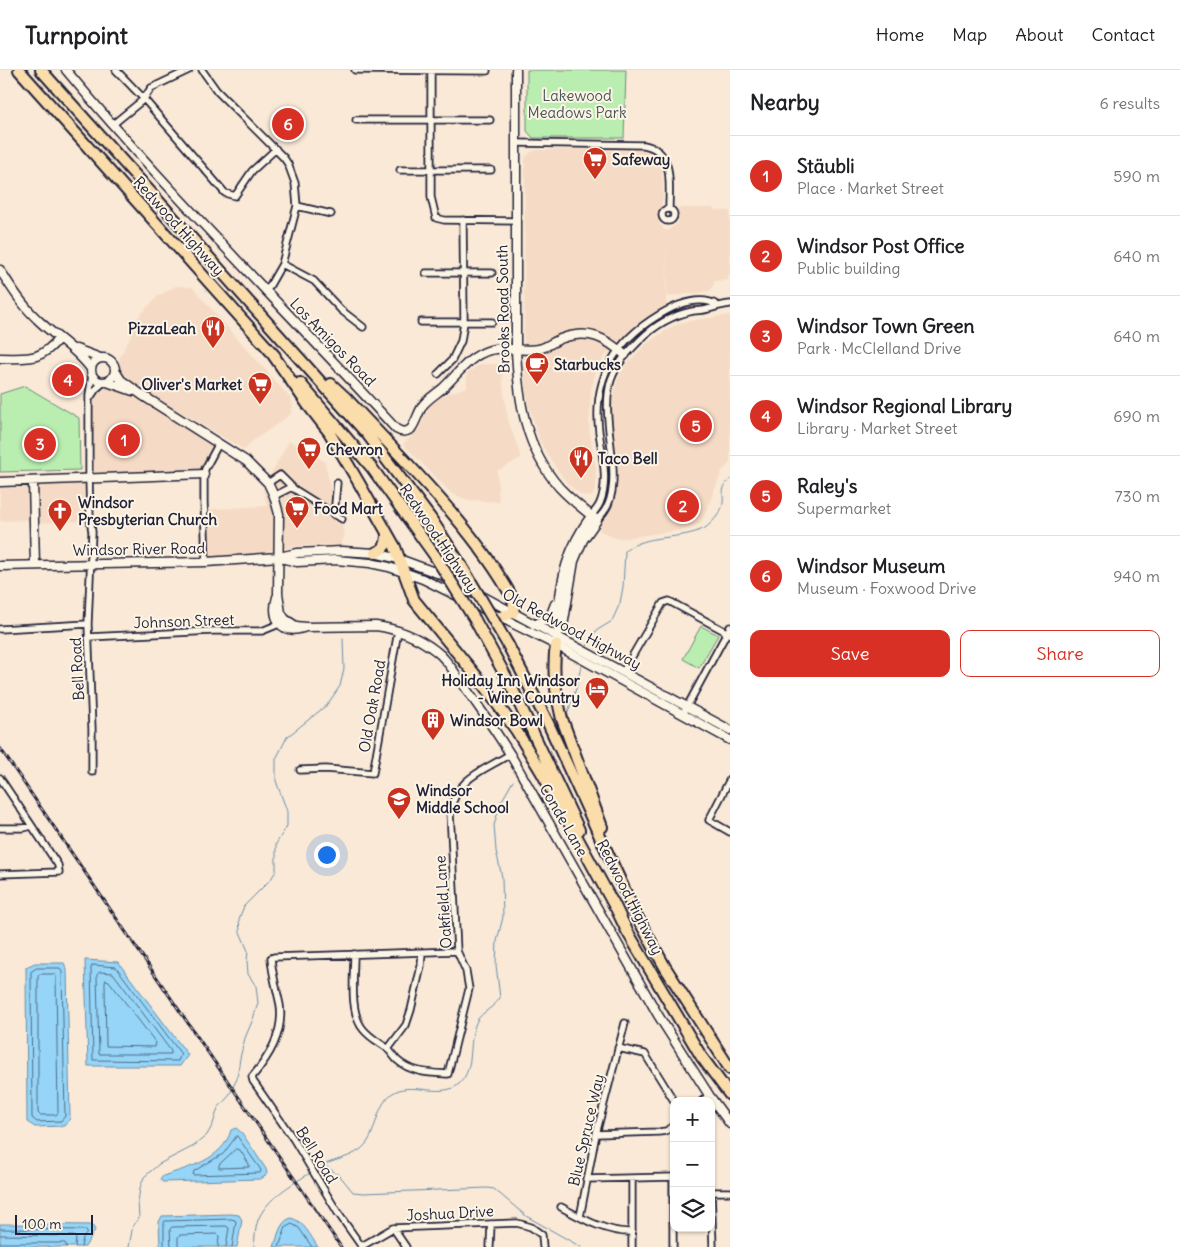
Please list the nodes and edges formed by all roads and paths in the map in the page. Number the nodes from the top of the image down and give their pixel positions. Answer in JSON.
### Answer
{"nodes":[{"id":1,"x":18,"y":70,"type":"edge"},
{"id":2,"x":40,"y":70,"type":"edge"},
{"id":3,"x":66,"y":70,"type":"edge"},
{"id":4,"x":116,"y":70,"type":"edge"},
{"id":5,"x":190,"y":70,"type":"edge"},
{"id":6,"x":202,"y":70,"type":"edge"},
{"id":7,"x":355,"y":70,"type":"edge"},
{"id":8,"x":516,"y":70,"type":"edge"},
{"id":9,"x":431,"y":71,"type":"edge"},
{"id":10,"x":487,"y":71,"type":"edge"},
{"id":11,"x":144,"y":99,"type":"junction"},
{"id":12,"x":356,"y":120,"type":"dead end"},
{"id":13,"x":431,"y":120,"type":"junction"},
{"id":14,"x":490,"y":120,"type":"dead end"},
{"id":15,"x":112,"y":125,"type":"junction"},
{"id":16,"x":516,"y":143,"type":"junction"},
{"id":17,"x":276,"y":149,"type":"junction"},
{"id":18,"x":400,"y":170,"type":"dead end"},
{"id":19,"x":430,"y":170,"type":"junction"},
{"id":20,"x":491,"y":170,"type":"dead end"},
{"id":21,"x":297,"y":206,"type":"junction"},
{"id":22,"x":669,"y":209,"type":"dead end"},
{"id":23,"x":331,"y":214,"type":"dead end"},
{"id":24,"x":464,"y":220,"type":"junction"},
{"id":25,"x":516,"y":221,"type":"junction"},
{"id":26,"x":282,"y":264,"type":"junction"},
{"id":27,"x":0,"y":270,"type":"edge"},
{"id":28,"x":464,"y":272,"type":"junction"},
{"id":29,"x":492,"y":272,"type":"dead end"},
{"id":30,"x":426,"y":273,"type":"dead end"},
{"id":31,"x":266,"y":292,"type":"junction"},
{"id":32,"x":730,"y":304,"type":"edge"},
{"id":33,"x":717,"y":305,"type":"junction"},
{"id":34,"x":421,"y":322,"type":"dead end"},
{"id":35,"x":464,"y":322,"type":"junction"},
{"id":36,"x":492,"y":322,"type":"dead end"},
{"id":37,"x":363,"y":327,"type":"dead end"},
{"id":38,"x":59,"y":338,"type":"junction"},
{"id":39,"x":286,"y":343,"type":"junction"},
{"id":40,"x":71,"y":348,"type":"junction"},
{"id":41,"x":516,"y":349,"type":"junction"},
{"id":42,"x":618,"y":349,"type":"junction"},
{"id":43,"x":271,"y":352,"type":"junction"},
{"id":44,"x":625,"y":355,"type":"junction"},
{"id":45,"x":0,"y":358,"type":"edge"},
{"id":46,"x":100,"y":358,"type":"junction"},
{"id":47,"x":91,"y":372,"type":"junction"},
{"id":48,"x":116,"y":372,"type":"junction"},
{"id":49,"x":438,"y":374,"type":"dead end"},
{"id":50,"x":105,"y":382,"type":"junction"},
{"id":51,"x":142,"y":395,"type":"junction"},
{"id":52,"x":89,"y":400,"type":"junction"},
{"id":53,"x":219,"y":443,"type":"junction"},
{"id":54,"x":204,"y":474,"type":"junction"},
{"id":55,"x":89,"y":478,"type":"junction"},
{"id":56,"x":32,"y":481,"type":"junction"},
{"id":57,"x":0,"y":482,"type":"edge"},
{"id":58,"x":268,"y":483,"type":"junction"},
{"id":59,"x":337,"y":483,"type":"dead end"},
{"id":60,"x":292,"y":487,"type":"junction"},
{"id":61,"x":274,"y":496,"type":"junction"},
{"id":62,"x":334,"y":515,"type":"junction"},
{"id":63,"x":594,"y":518,"type":"junction"},
{"id":64,"x":342,"y":519,"type":"dead end"},
{"id":65,"x":387,"y":532,"type":"junction"},
{"id":66,"x":375,"y":553,"type":"junction"},
{"id":67,"x":279,"y":557,"type":"junction"},
{"id":68,"x":399,"y":559,"type":"junction"},
{"id":69,"x":206,"y":562,"type":"junction"},
{"id":70,"x":35,"y":564,"type":"junction"},
{"id":71,"x":90,"y":564,"type":"junction"},
{"id":72,"x":0,"y":566,"type":"edge"},
{"id":73,"x":403,"y":572,"type":"junction"},
{"id":74,"x":278,"y":593,"type":"junction"},
{"id":75,"x":560,"y":594,"type":"junction"},
{"id":76,"x":513,"y":613,"type":"junction"},
{"id":77,"x":500,"y":617,"type":"junction"},
{"id":78,"x":88,"y":624,"type":"junction"},
{"id":79,"x":279,"y":624,"type":"junction"},
{"id":80,"x":534,"y":625,"type":"junction"},
{"id":81,"x":306,"y":628,"type":"junction"},
{"id":82,"x":0,"y":629,"type":"edge"},
{"id":83,"x":398,"y":631,"type":"junction"},
{"id":84,"x":729,"y":631,"type":"edge"},
{"id":85,"x":88,"y":637,"type":"junction"},
{"id":86,"x":558,"y":638,"type":"junction"},
{"id":87,"x":623,"y":672,"type":"junction"},
{"id":88,"x":685,"y":710,"type":"junction"},
{"id":89,"x":730,"y":730,"type":"edge"},
{"id":90,"x":730,"y":740,"type":"edge"},
{"id":91,"x":510,"y":754,"type":"junction"},
{"id":92,"x":300,"y":770,"type":"dead end"},
{"id":93,"x":92,"y":772,"type":"dead end"},
{"id":94,"x":0,"y":778,"type":"edge"},
{"id":95,"x":730,"y":778,"type":"edge"},
{"id":96,"x":31,"y":826,"type":"junction"},
{"id":97,"x":0,"y":828,"type":"edge"},
{"id":98,"x":730,"y":832,"type":"edge"},
{"id":99,"x":0,"y":874,"type":"edge"},
{"id":100,"x":628,"y":898,"type":"junction"},
{"id":101,"x":615,"y":907,"type":"junction"},
{"id":102,"x":457,"y":951,"type":"junction"},
{"id":103,"x":422,"y":953,"type":"junction"},
{"id":104,"x":354,"y":954,"type":"junction"},
{"id":105,"x":625,"y":1023,"type":"dead end"},
{"id":106,"x":618,"y":1048,"type":"junction"},
{"id":107,"x":388,"y":1049,"type":"junction"},
{"id":108,"x":730,"y":1069,"type":"edge"},
{"id":109,"x":709,"y":1095,"type":"junction"},
{"id":110,"x":730,"y":1096,"type":"edge"},
{"id":111,"x":672,"y":1097,"type":"edge"},
{"id":112,"x":707,"y":1097,"type":"edge"},
{"id":113,"x":730,"y":1124,"type":"edge"},
{"id":114,"x":670,"y":1128,"type":"edge"},
{"id":115,"x":596,"y":1134,"type":"junction"},
{"id":116,"x":670,"y":1177,"type":"edge"},
{"id":117,"x":632,"y":1178,"type":"junction"},
{"id":118,"x":586,"y":1180,"type":"junction"},
{"id":119,"x":673,"y":1187,"type":"edge"},
{"id":120,"x":715,"y":1192,"type":"edge"},
{"id":121,"x":730,"y":1192,"type":"edge"},
{"id":122,"x":561,"y":1207,"type":"dead end"},
{"id":123,"x":580,"y":1217,"type":"junction"},
{"id":124,"x":491,"y":1224,"type":"junction"},
{"id":125,"x":393,"y":1228,"type":"junction"},
{"id":126,"x":632,"y":1232,"type":"junction"},
{"id":127,"x":712,"y":1232,"type":"edge"},
{"id":128,"x":362,"y":1247,"type":"edge"},
{"id":129,"x":406,"y":1247,"type":"edge"},
{"id":130,"x":490,"y":1247,"type":"edge"},
{"id":131,"x":543,"y":1247,"type":"edge"},
{"id":132,"x":632,"y":1247,"type":"edge"},
{"id":133,"x":673,"y":1247,"type":"edge"},
{"id":134,"x":713,"y":1247,"type":"edge"}],
"edges":[{"from":1,"to":43,"type":"highway","name":"Redwood Highway"},
{"from":2,"to":39,"type":"highway","name":"Redwood Highway"},
{"from":3,"to":15,"type":"street","name":"Los Amigos Road"},
{"from":4,"to":11,"type":"street"},
{"from":5,"to":11,"type":"street"},
{"from":6,"to":17,"type":"street"},
{"from":7,"to":9,"type":"street"},
{"from":8,"to":16,"type":"street","name":"Brooks Road South"},
{"from":9,"to":10,"type":"street"},
{"from":9,"to":13,"type":"street"},
{"from":11,"to":15,"type":"street"},
{"from":11,"to":17,"type":"street"},
{"from":12,"to":13,"type":"street"},
{"from":13,"to":14,"type":"street"},
{"from":13,"to":19,"type":"street"},
{"from":15,"to":31,"type":"street","name":"Los Amigos Road"},
{"from":16,"to":22,"type":"street"},
{"from":16,"to":25,"type":"street","name":"Brooks Road South"},
{"from":17,"to":21,"type":"street"},
{"from":18,"to":19,"type":"street"},
{"from":19,"to":20,"type":"street"},
{"from":19,"to":24,"type":"street"},
{"from":21,"to":23,"type":"street"},
{"from":21,"to":26,"type":"street"},
{"from":24,"to":25,"type":"street"},
{"from":24,"to":28,"type":"street"},
{"from":25,"to":41,"type":"street","name":"Brooks Road South"},
{"from":26,"to":31,"type":"street"},
{"from":26,"to":37,"type":"street"},
{"from":27,"to":38,"type":"street"},
{"from":28,"to":29,"type":"street"},
{"from":28,"to":30,"type":"street"},
{"from":28,"to":35,"type":"street"},
{"from":31,"to":41,"type":"street","name":"Los Amigos Road"},
{"from":32,"to":33,"type":"street"},
{"from":33,"to":42,"type":"street"},
{"from":33,"to":44,"type":"street"},
{"from":34,"to":35,"type":"street"},
{"from":35,"to":36,"type":"street"},
{"from":35,"to":49,"type":"street"},
{"from":38,"to":40,"type":"street"},
{"from":38,"to":45,"type":"street"},
{"from":39,"to":76,"type":"highway"},
{"from":39,"to":100,"type":"highway","name":"Redwood Highway","bridge":true},
{"from":40,"to":46,"type":"street"},
{"from":40,"to":47,"type":"street"},
{"from":41,"to":42,"type":"street","name":"Los Amigos Road"},
{"from":41,"to":63,"type":"street","name":"Brooks Road South"},
{"from":42,"to":44,"type":"street","name":"Los Amigos Road"},
{"from":42,"to":63,"type":"street"},
{"from":43,"to":65,"type":"highway"},
{"from":43,"to":101,"type":"highway","name":"Redwood Highway","bridge":true},
{"from":44,"to":63,"type":"street"},
{"from":46,"to":47,"type":"street"},
{"from":46,"to":48,"type":"street"},
{"from":47,"to":50,"type":"street"},
{"from":47,"to":52,"type":"street","name":"Bell Road"},
{"from":48,"to":50,"type":"street"},
{"from":48,"to":51,"type":"street"},
{"from":50,"to":51,"type":"street"},
{"from":50,"to":52,"type":"street"},
{"from":51,"to":53,"type":"street"},
{"from":52,"to":55,"type":"street","name":"Bell Road"},
{"from":53,"to":54,"type":"street"},
{"from":53,"to":58,"type":"street"},
{"from":54,"to":55,"type":"street"},
{"from":54,"to":69,"type":"street"},
{"from":55,"to":56,"type":"street"},
{"from":55,"to":71,"type":"street","name":"Bell Road"},
{"from":56,"to":57,"type":"street"},
{"from":56,"to":70,"type":"street"},
{"from":58,"to":60,"type":"street"},
{"from":58,"to":61,"type":"street"},
{"from":59,"to":62,"type":"street"},
{"from":60,"to":61,"type":"street"},
{"from":60,"to":62,"type":"street"},
{"from":61,"to":67,"type":"street"},
{"from":62,"to":64,"type":"street"},
{"from":63,"to":75,"type":"street"},
{"from":63,"to":86,"type":"street"},
{"from":65,"to":66,"type":"highway"},
{"from":65,"to":68,"type":"highway"},
{"from":66,"to":67,"type":"street","name":"Old Redwood Highway"},
{"from":66,"to":68,"type":"street","name":"Old Redwood Highway"},
{"from":67,"to":69,"type":"street","name":"Windsor River Road"},
{"from":67,"to":73,"type":"street","name":"Old Redwood Highway"},
{"from":67,"to":74,"type":"street","name":"Conde Lane"},
{"from":68,"to":73,"type":"highway"},
{"from":68,"to":76,"type":"street","name":"Old Redwood Highway"},
{"from":69,"to":71,"type":"street","name":"Windsor River Road"},
{"from":70,"to":71,"type":"street","name":"Windsor River Road"},
{"from":70,"to":72,"type":"street","name":"Windsor River Road"},
{"from":71,"to":78,"type":"street","name":"Bell Road"},
{"from":73,"to":77,"type":"street","name":"Old Redwood Highway"},
{"from":73,"to":101,"type":"highway"},
{"from":74,"to":79,"type":"street","name":"Conde Lane"},
{"from":74,"to":81,"type":"street","name":"Conde Lane"},
{"from":75,"to":80,"type":"street"},
{"from":75,"to":86,"type":"street"},
{"from":76,"to":77,"type":"highway"},
{"from":76,"to":80,"type":"street","name":"Old Redwood Highway"},
{"from":77,"to":86,"type":"street","name":"Old Redwood Highway"},
{"from":78,"to":82,"type":"street"},
{"from":78,"to":85,"type":"street","name":"Bell Road"},
{"from":79,"to":81,"type":"street","name":"Conde Lane"},
{"from":79,"to":85,"type":"street","name":"Johnson Street"},
{"from":80,"to":86,"type":"street","name":"Old Redwood Highway"},
{"from":81,"to":83,"type":"street","name":"Conde Lane"},
{"from":83,"to":91,"type":"street","name":"Conde Lane"},
{"from":83,"to":92,"type":"street","name":"Old Oak Road"},
{"from":84,"to":87,"type":"street"},
{"from":84,"to":88,"type":"street"},
{"from":85,"to":93,"type":"street","name":"Bell Road"},
{"from":86,"to":87,"type":"street","name":"Old Redwood Highway"},
{"from":86,"to":88,"type":"street","name":"Old Redwood Highway"},
{"from":86,"to":100,"type":"highway"},
{"from":87,"to":88,"type":"street","name":"Old Redwood Highway"},
{"from":88,"to":89,"type":"street","name":"Old Redwood Highway"},
{"from":88,"to":90,"type":"street","name":"Old Redwood Highway"},
{"from":91,"to":102,"type":"street","name":"Oakfield Lane"},
{"from":91,"to":109,"type":"street","name":"Conde Lane"},
{"from":94,"to":96,"type":"street"},
{"from":95,"to":98,"type":"street"},
{"from":96,"to":97,"type":"street"},
{"from":96,"to":99,"type":"street"},
{"from":100,"to":108,"type":"highway","name":"Redwood Highway"},
{"from":101,"to":110,"type":"highway","name":"Redwood Highway"},
{"from":102,"to":103,"type":"street"},
{"from":102,"to":107,"type":"street","name":"Oakfield Lane"},
{"from":103,"to":104,"type":"street"},
{"from":103,"to":107,"type":"street"},
{"from":104,"to":107,"type":"street"},
{"from":104,"to":128,"type":"street","name":"Bell Road"},
{"from":105,"to":106,"type":"street","name":"Blue Spruce Way"},
{"from":106,"to":111,"type":"street"},
{"from":106,"to":115,"type":"street","name":"Blue Spruce Way"},
{"from":109,"to":112,"type":"street"},
{"from":109,"to":113,"type":"street","name":"Conde Lane"},
{"from":114,"to":115,"type":"street"},
{"from":115,"to":118,"type":"street","name":"Blue Spruce Way"},
{"from":116,"to":117,"type":"street"},
{"from":117,"to":118,"type":"street"},
{"from":117,"to":126,"type":"street"},
{"from":118,"to":123,"type":"street","name":"Blue Spruce Way"},
{"from":119,"to":133,"type":"street"},
{"from":120,"to":121,"type":"street"},
{"from":122,"to":123,"type":"street"},
{"from":123,"to":126,"type":"street"},
{"from":124,"to":125,"type":"street","name":"Joshua Drive"},
{"from":124,"to":130,"type":"street"},
{"from":124,"to":131,"type":"street","name":"Joshua Drive"},
{"from":125,"to":128,"type":"street","name":"Joshua Drive"},
{"from":125,"to":129,"type":"street"},
{"from":126,"to":132,"type":"street"},
{"from":127,"to":134,"type":"street"}]}
